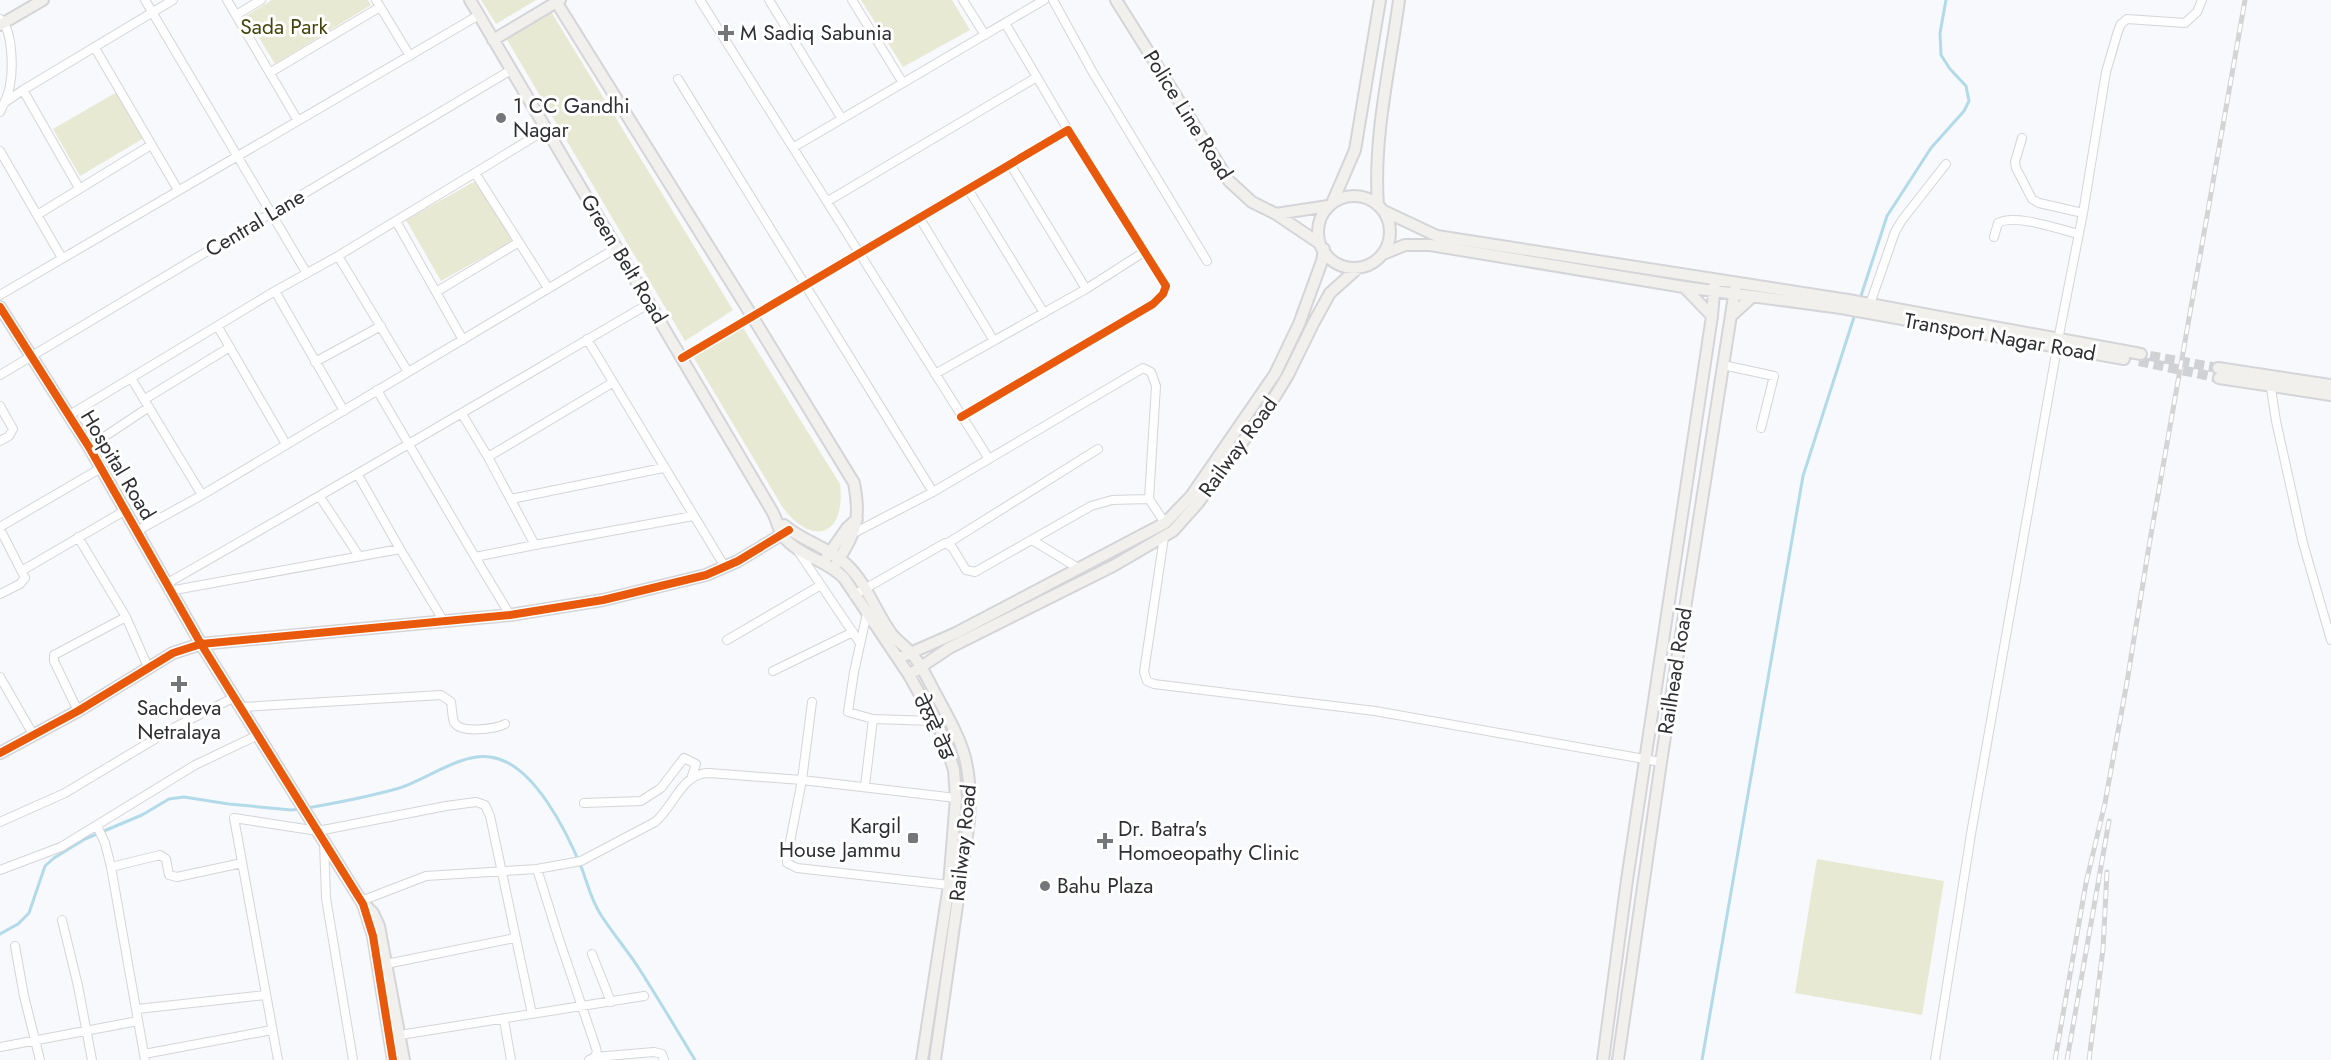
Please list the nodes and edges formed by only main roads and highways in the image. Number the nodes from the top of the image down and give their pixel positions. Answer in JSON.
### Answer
{"nodes":[{"id":1,"x":43,"y":0,"type":"edge"},
{"id":2,"x":470,"y":0,"type":"edge"},
{"id":3,"x":1116,"y":0,"type":"edge"},
{"id":4,"x":1380,"y":0,"type":"edge"},
{"id":5,"x":1399,"y":0,"type":"edge"},
{"id":6,"x":557,"y":1,"type":"edge"},
{"id":7,"x":2,"y":22,"type":"edge"},
{"id":8,"x":494,"y":40,"type":"junction"},
{"id":9,"x":1330,"y":204,"type":"junction"},
{"id":10,"x":1381,"y":208,"type":"junction"},
{"id":11,"x":1276,"y":214,"type":"junction"},
{"id":12,"x":1322,"y":246,"type":"junction"},
{"id":13,"x":1383,"y":254,"type":"junction"},
{"id":14,"x":1358,"y":268,"type":"junction"},
{"id":15,"x":1714,"y":285,"type":"junction"},
{"id":16,"x":1684,"y":287,"type":"junction"},
{"id":17,"x":1735,"y":288,"type":"junction"},
{"id":18,"x":1754,"y":296,"type":"junction"},
{"id":19,"x":1845,"y":306,"type":"junction"},
{"id":20,"x":0,"y":307,"type":"edge"},
{"id":21,"x":1712,"y":316,"type":"junction"},
{"id":22,"x":1731,"y":316,"type":"junction"},
{"id":23,"x":2140,"y":358,"type":"tunnel mouth"},
{"id":24,"x":2219,"y":373,"type":"tunnel mouth"},
{"id":25,"x":2270,"y":380,"type":"junction"},
{"id":26,"x":2331,"y":385,"type":"edge"},
{"id":27,"x":2331,"y":395,"type":"edge"},
{"id":28,"x":777,"y":518,"type":"joint"},
{"id":29,"x":858,"y":519,"type":"junction"},
{"id":30,"x":785,"y":532,"type":"junction"},
{"id":31,"x":831,"y":560,"type":"junction"},
{"id":32,"x":859,"y":592,"type":"junction"},
{"id":33,"x":201,"y":644,"type":"junction"},
{"id":34,"x":910,"y":652,"type":"junction"},
{"id":35,"x":898,"y":658,"type":"junction"},
{"id":36,"x":922,"y":668,"type":"junction"},
{"id":37,"x":909,"y":675,"type":"junction"},
{"id":38,"x":0,"y":753,"type":"edge"},
{"id":39,"x":1625,"y":895,"type":"junction"},
{"id":40,"x":1643,"y":898,"type":"junction"},
{"id":41,"x":362,"y":902,"type":"junction"},
{"id":42,"x":393,"y":1060,"type":"edge"},
{"id":43,"x":404,"y":1060,"type":"edge"},
{"id":44,"x":921,"y":1060,"type":"edge"},
{"id":45,"x":935,"y":1060,"type":"edge"},
{"id":46,"x":1603,"y":1060,"type":"edge"},
{"id":47,"x":1618,"y":1060,"type":"edge"}],
"edges":[{"from":1,"to":7,"type":"main road"},
{"from":2,"to":8,"type":"main road","name":"Green Belt Road"},
{"from":3,"to":11,"type":"main road","name":"Police Line Road"},
{"from":4,"to":9,"type":"main road"},
{"from":5,"to":10,"type":"main road"},
{"from":6,"to":8,"type":"main road"},
{"from":6,"to":29,"type":"main road"},
{"from":8,"to":28,"type":"main road","name":"Green Belt Road"},
{"from":9,"to":10,"type":"main road"},
{"from":9,"to":11,"type":"main road"},
{"from":9,"to":12,"type":"main road"},
{"from":10,"to":13,"type":"main road"},
{"from":10,"to":15,"type":"main road"},
{"from":11,"to":12,"type":"main road","name":"Police Line Road"},
{"from":12,"to":14,"type":"main road"},
{"from":12,"to":34,"type":"main road"},
{"from":13,"to":14,"type":"main road"},
{"from":13,"to":16,"type":"main road"},
{"from":14,"to":36,"type":"main road","name":"Railway Road"},
{"from":15,"to":16,"type":"main road"},
{"from":15,"to":17,"type":"main road"},
{"from":15,"to":21,"type":"main road","name":"Railhead Road"},
{"from":16,"to":21,"type":"main road"},
{"from":17,"to":18,"type":"main road"},
{"from":17,"to":19,"type":"main road"},
{"from":17,"to":22,"type":"main road","name":"Railhead Road"},
{"from":18,"to":19,"type":"main road"},
{"from":18,"to":22,"type":"main road"},
{"from":19,"to":23,"type":"main road","name":"Transport Nagar Road"},
{"from":20,"to":33,"type":"main road","name":"Hospital Road"},
{"from":21,"to":39,"type":"main road","name":"Railhead Road"},
{"from":22,"to":40,"type":"main road","name":"Railhead Road"},
{"from":24,"to":25,"type":"main road"},
{"from":25,"to":26,"type":"main road"},
{"from":25,"to":27,"type":"main road"},
{"from":28,"to":30,"type":"main road","name":"Railway Road"},
{"from":29,"to":31,"type":"main road"},
{"from":29,"to":31,"type":"main road"},
{"from":30,"to":31,"type":"main road","name":"Railway Road"},
{"from":30,"to":31,"type":"main road"},
{"from":30,"to":33,"type":"main road"},
{"from":31,"to":32,"type":"main road","name":"Railway Road"},
{"from":32,"to":34,"type":"main road","name":"Railway Road"},
{"from":32,"to":35,"type":"main road","name":"ਰੇਲਵੇ ਰੋਡ"},
{"from":33,"to":38,"type":"main road"},
{"from":33,"to":41,"type":"main road","name":"Hospital Road"},
{"from":34,"to":35,"type":"main road"},
{"from":34,"to":36,"type":"main road","name":"Railway Road"},
{"from":35,"to":37,"type":"main road","name":"ਰੇਲਵੇ ਰੋਡ"},
{"from":36,"to":37,"type":"main road","name":"Railway Road"},
{"from":36,"to":45,"type":"main road","name":"Railway Road"},
{"from":37,"to":44,"type":"main road","name":"ਰੇਲਵੇ ਰੋਡ"},
{"from":39,"to":40,"type":"main road"},
{"from":39,"to":46,"type":"main road","name":"Railhead Road"},
{"from":40,"to":47,"type":"main road","name":"Railhead Road"},
{"from":41,"to":42,"type":"main road"},
{"from":41,"to":43,"type":"main road"}]}
